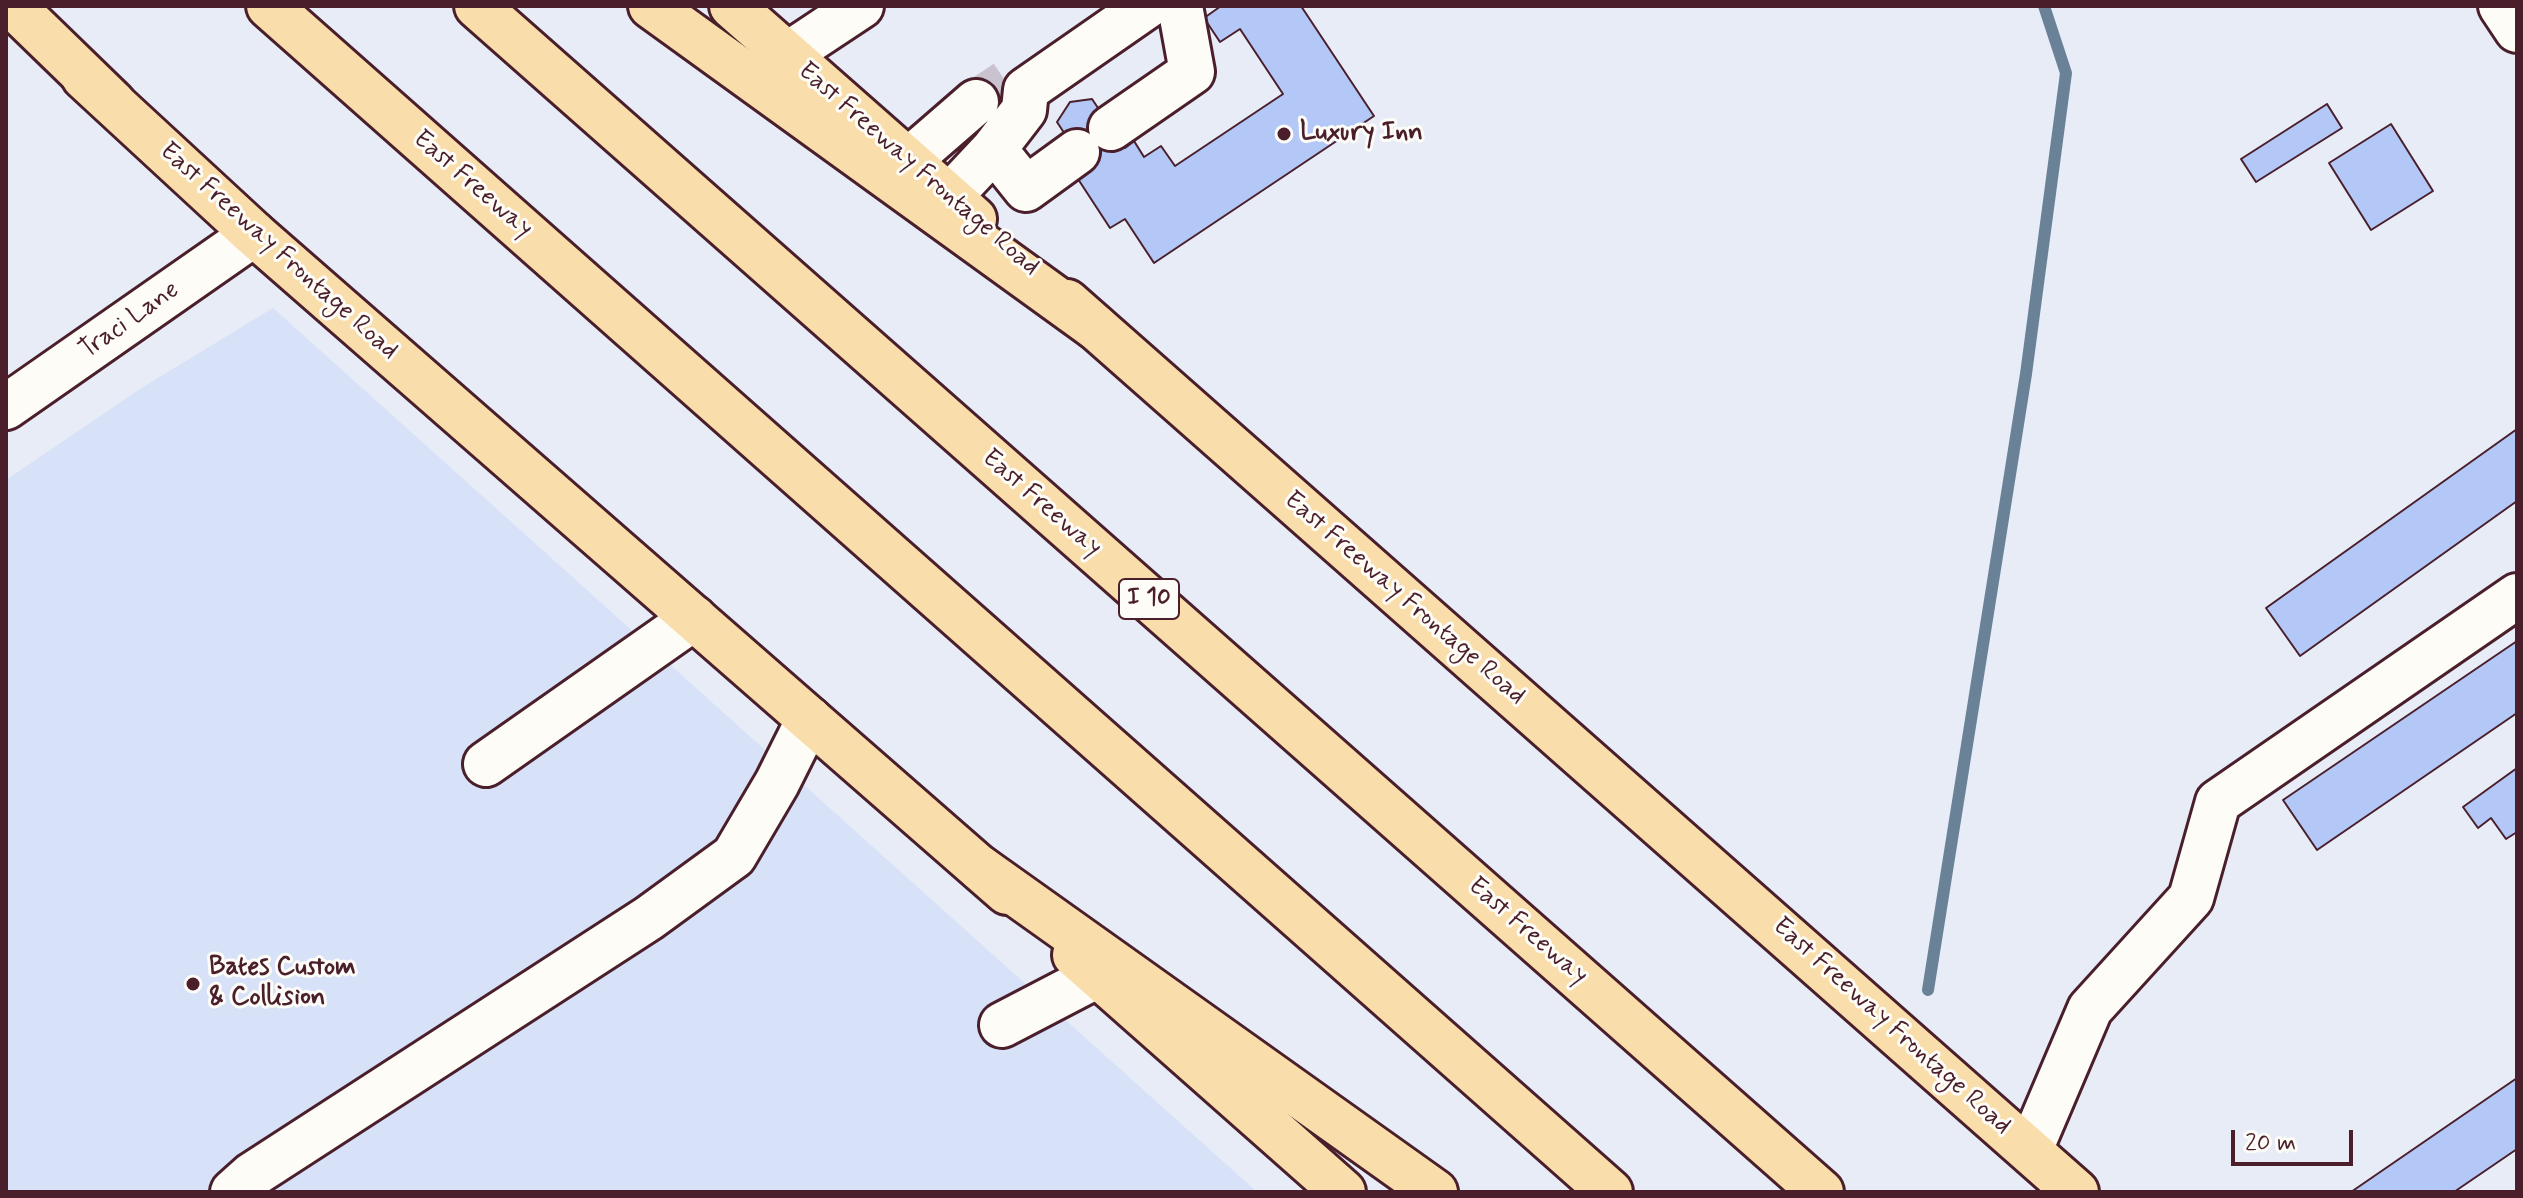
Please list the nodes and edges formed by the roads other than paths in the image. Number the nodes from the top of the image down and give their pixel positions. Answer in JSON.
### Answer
{"nodes":[{"id":1,"x":10,"y":6,"type":"edge"},
{"id":2,"x":269,"y":6,"type":"edge"},
{"id":3,"x":477,"y":6,"type":"edge"},
{"id":4,"x":651,"y":6,"type":"edge"},
{"id":5,"x":732,"y":6,"type":"edge"},
{"id":6,"x":861,"y":6,"type":"edge"},
{"id":7,"x":1147,"y":6,"type":"edge"},
{"id":8,"x":1180,"y":6,"type":"edge"},
{"id":9,"x":2501,"y":6,"type":"edge"},
{"id":10,"x":2517,"y":30,"type":"edge"},
{"id":11,"x":787,"y":55,"type":"junction"},
{"id":12,"x":1003,"y":92,"type":"junction"},
{"id":13,"x":994,"y":149,"type":"junction"},
{"id":14,"x":908,"y":161,"type":"junction"},
{"id":15,"x":949,"y":197,"type":"junction"},
{"id":16,"x":254,"y":234,"type":"junction"},
{"id":17,"x":1095,"y":327,"type":"junction"},
{"id":18,"x":14,"y":390,"type":"edge"},
{"id":19,"x":2517,"y":596,"type":"edge"},
{"id":20,"x":694,"y":618,"type":"junction"},
{"id":21,"x":809,"y":719,"type":"junction"},
{"id":22,"x":486,"y":764,"type":"dead end"},
{"id":23,"x":980,"y":868,"type":"junction"},
{"id":24,"x":1098,"y":975,"type":"junction"},
{"id":25,"x":1002,"y":1025,"type":"dead end"},
{"id":26,"x":2030,"y":1150,"type":"junction"},
{"id":27,"x":233,"y":1192,"type":"edge"},
{"id":28,"x":1343,"y":1192,"type":"edge"},
{"id":29,"x":1435,"y":1192,"type":"edge"},
{"id":30,"x":1610,"y":1192,"type":"edge"},
{"id":31,"x":1821,"y":1192,"type":"edge"},
{"id":32,"x":2076,"y":1192,"type":"edge"}],
"edges":[{"from":1,"to":16,"type":"main road","name":"East Freeway Frontage Road"},
{"from":2,"to":30,"type":"main road","name":"East Freeway"},
{"from":3,"to":31,"type":"main road","name":"East Freeway","number":"I 10"},
{"from":4,"to":17,"type":"main road"},
{"from":5,"to":11,"type":"main road","name":"East Freeway Frontage Road"},
{"from":6,"to":11,"type":"street"},
{"from":7,"to":12,"type":"street"},
{"from":8,"to":13,"type":"street"},
{"from":9,"to":10,"type":"street"},
{"from":11,"to":14,"type":"main road","name":"East Freeway Frontage Road"},
{"from":12,"to":13,"type":"street"},
{"from":12,"to":14,"type":"street"},
{"from":13,"to":15,"type":"street"},
{"from":14,"to":15,"type":"main road","name":"East Freeway Frontage Road"},
{"from":15,"to":17,"type":"main road","name":"East Freeway Frontage Road"},
{"from":16,"to":18,"type":"street","name":"Traci Lane"},
{"from":16,"to":20,"type":"main road","name":"East Freeway Frontage Road"},
{"from":17,"to":26,"type":"main road","name":"East Freeway Frontage Road"},
{"from":19,"to":26,"type":"street"},
{"from":20,"to":21,"type":"main road","name":"East Freeway Frontage Road"},
{"from":20,"to":22,"type":"street"},
{"from":21,"to":23,"type":"main road","name":"East Freeway Frontage Road"},
{"from":21,"to":27,"type":"street"},
{"from":23,"to":24,"type":"main road","name":"East Freeway Frontage Road"},
{"from":23,"to":29,"type":"main road"},
{"from":24,"to":25,"type":"street"},
{"from":24,"to":28,"type":"main road","name":"East Freeway Frontage Road"},
{"from":26,"to":32,"type":"main road","name":"East Freeway Frontage Road"}]}
